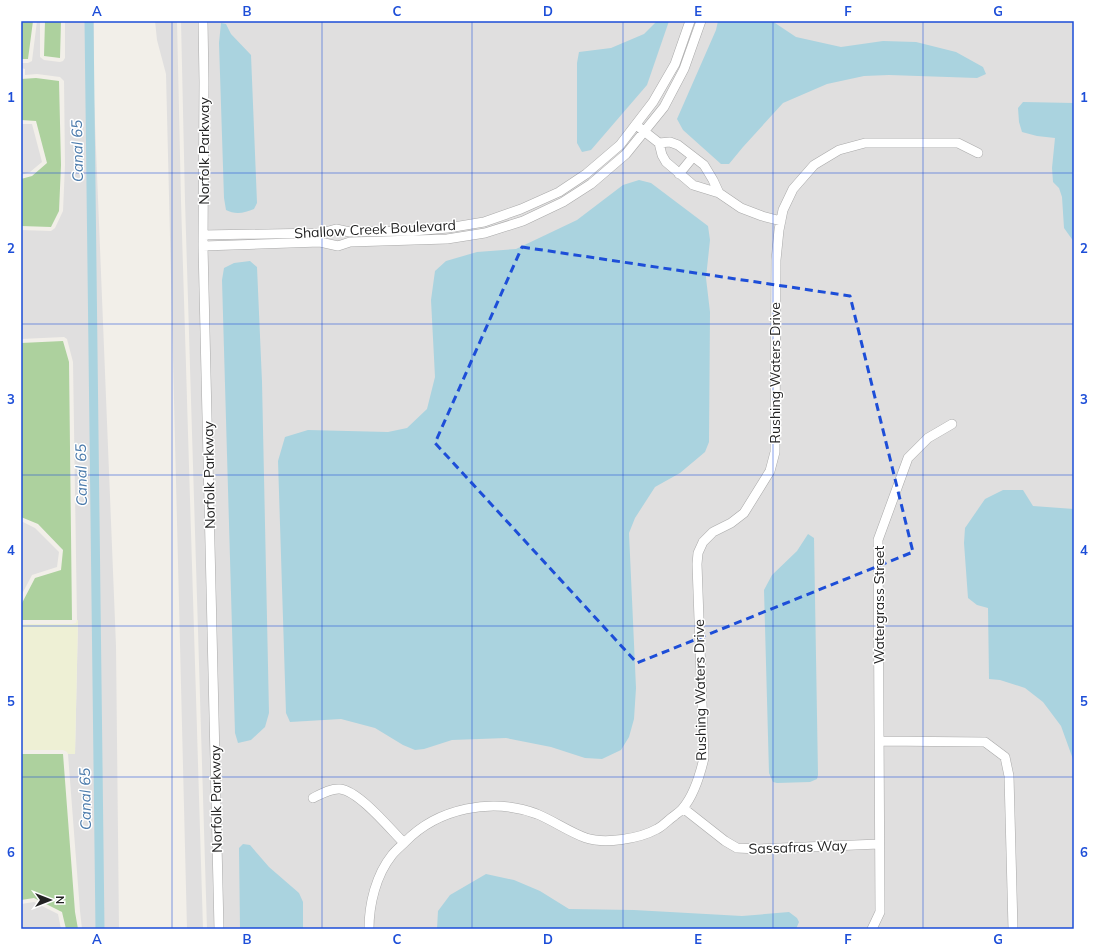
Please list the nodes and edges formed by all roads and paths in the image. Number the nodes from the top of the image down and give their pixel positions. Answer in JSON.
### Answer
{"nodes":[{"id":1,"x":202,"y":21,"type":"edge"},
{"id":2,"x":690,"y":21,"type":"edge"},
{"id":3,"x":701,"y":21,"type":"edge"},
{"id":4,"x":636,"y":124,"type":"junction"},
{"id":5,"x":644,"y":131,"type":"junction"},
{"id":6,"x":659,"y":143,"type":"junction"},
{"id":7,"x":978,"y":153,"type":"dead end"},
{"id":8,"x":693,"y":156,"type":"junction"},
{"id":9,"x":679,"y":174,"type":"junction"},
{"id":10,"x":719,"y":193,"type":"junction"},
{"id":11,"x":781,"y":221,"type":"junction"},
{"id":12,"x":203,"y":235,"type":"junction"},
{"id":13,"x":204,"y":246,"type":"junction"},
{"id":14,"x":952,"y":424,"type":"dead end"},
{"id":15,"x":880,"y":741,"type":"junction"},
{"id":16,"x":313,"y":798,"type":"dead end"},
{"id":17,"x":683,"y":808,"type":"junction"},
{"id":18,"x":404,"y":843,"type":"junction"},
{"id":19,"x":879,"y":844,"type":"junction"},
{"id":20,"x":219,"y":929,"type":"edge"},
{"id":21,"x":369,"y":929,"type":"edge"},
{"id":22,"x":872,"y":929,"type":"edge"},
{"id":23,"x":1013,"y":929,"type":"edge"}],
"edges":[{"from":1,"to":12,"type":"street","name":"Norfolk Parkway"},
{"from":2,"to":4,"type":"street","name":"Shallow Creek Boulevard"},
{"from":3,"to":5,"type":"street","name":"Shallow Creek Boulevard"},
{"from":4,"to":5,"type":"street"},
{"from":4,"to":12,"type":"street","name":"Shallow Creek Boulevard"},
{"from":5,"to":6,"type":"street"},
{"from":5,"to":13,"type":"street","name":"Shallow Creek Boulevard"},
{"from":6,"to":8,"type":"street"},
{"from":6,"to":9,"type":"street"},
{"from":7,"to":11,"type":"street","name":"Rushing Waters Drive"},
{"from":8,"to":9,"type":"street"},
{"from":8,"to":10,"type":"street"},
{"from":9,"to":10,"type":"street"},
{"from":10,"to":11,"type":"street"},
{"from":11,"to":17,"type":"street","name":"Rushing Waters Drive"},
{"from":12,"to":13,"type":"street","name":"Norfolk Parkway"},
{"from":13,"to":20,"type":"street","name":"Norfolk Parkway"},
{"from":14,"to":15,"type":"street","name":"Watergrass Street"},
{"from":15,"to":19,"type":"street","name":"Watergrass Street"},
{"from":15,"to":23,"type":"street"},
{"from":16,"to":18,"type":"street"},
{"from":17,"to":18,"type":"street","name":"Rushing Waters Drive"},
{"from":17,"to":19,"type":"street","name":"Sassafras Way"},
{"from":18,"to":21,"type":"street","name":"Rushing Waters Drive"},
{"from":19,"to":22,"type":"street","name":"Watergrass Street"}]}
